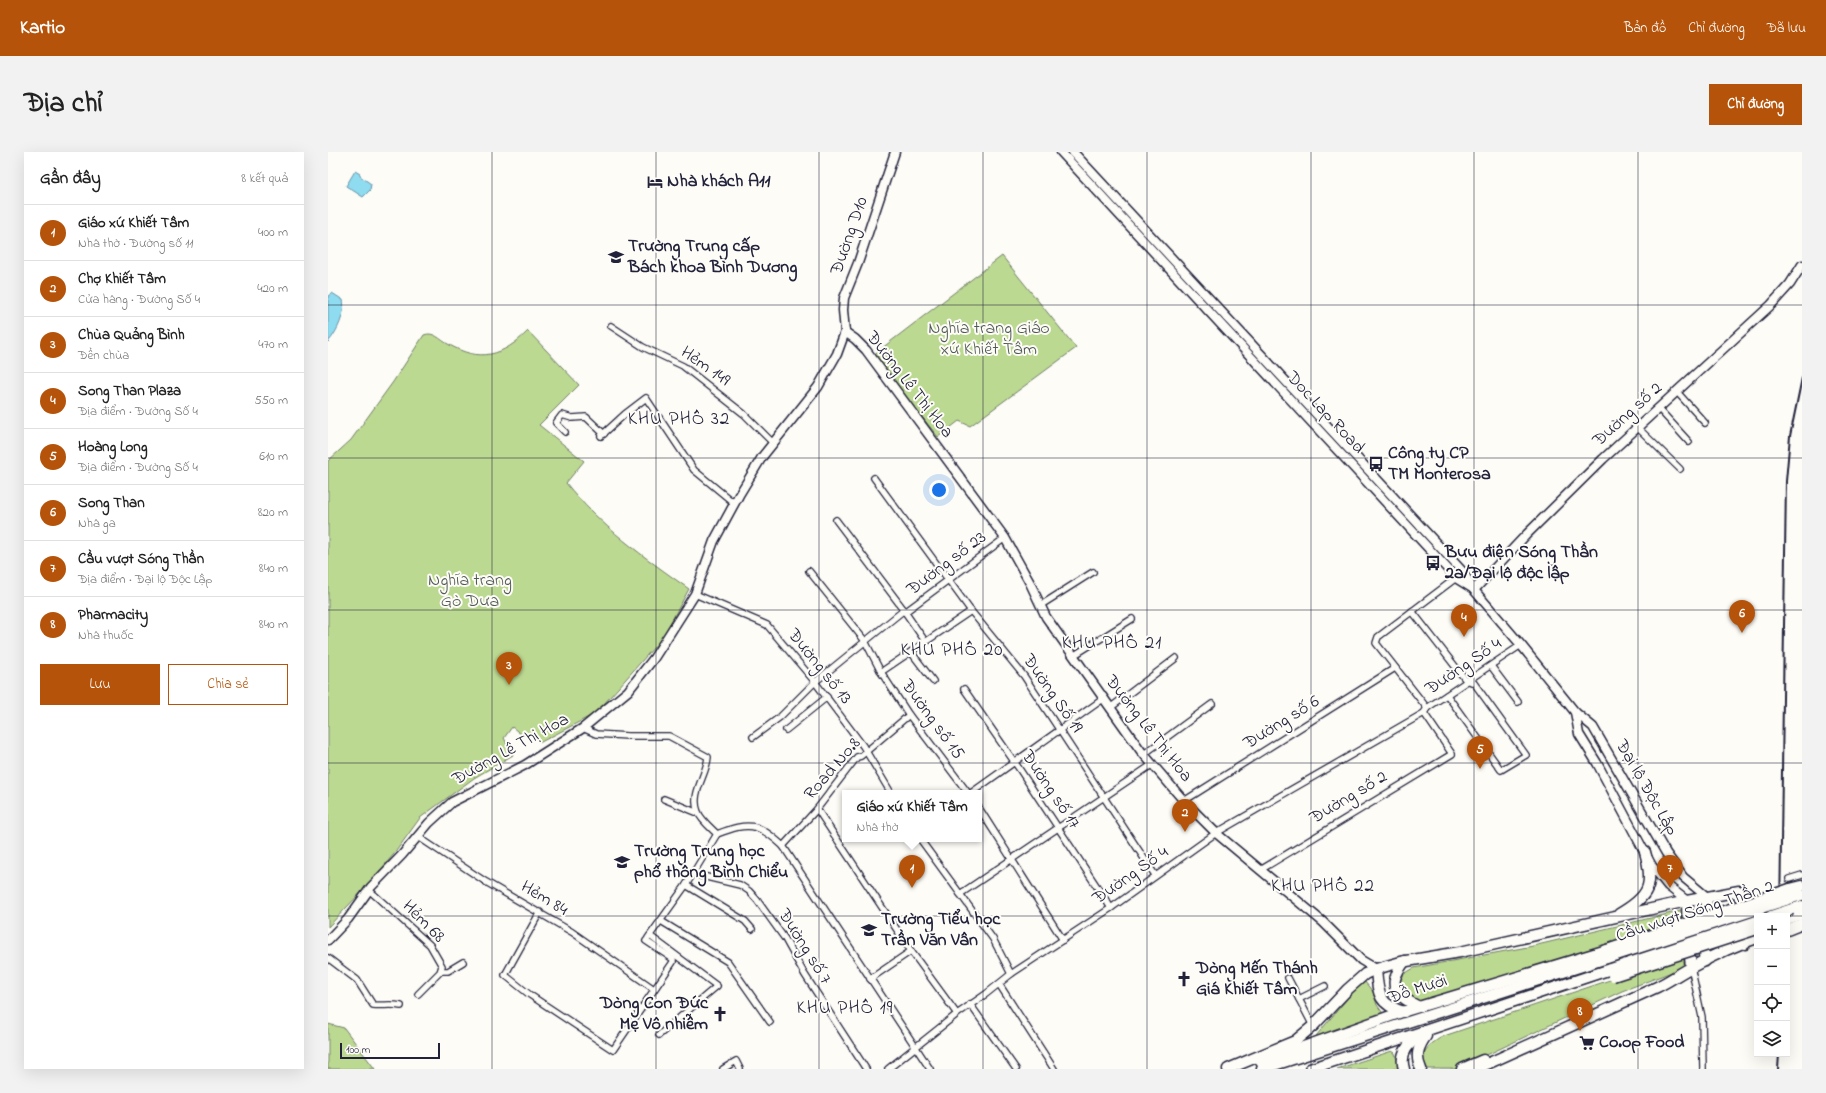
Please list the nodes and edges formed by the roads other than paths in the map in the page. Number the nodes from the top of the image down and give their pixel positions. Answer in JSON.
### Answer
{"nodes":[{"id":1,"x":895,"y":152,"type":"edge"},
{"id":2,"x":1061,"y":152,"type":"edge"},
{"id":3,"x":1073,"y":152,"type":"edge"},
{"id":4,"x":1802,"y":264,"type":"edge"},
{"id":5,"x":611,"y":326,"type":"dead end"},
{"id":6,"x":845,"y":332,"type":"junction"},
{"id":7,"x":1677,"y":392,"type":"junction"},
{"id":8,"x":1658,"y":409,"type":"junction"},
{"id":9,"x":1705,"y":423,"type":"dead end"},
{"id":10,"x":1638,"y":428,"type":"junction"},
{"id":11,"x":565,"y":432,"type":"dead end"},
{"id":12,"x":1689,"y":442,"type":"dead end"},
{"id":13,"x":773,"y":443,"type":"junction"},
{"id":14,"x":1680,"y":469,"type":"dead end"},
{"id":15,"x":874,"y":478,"type":"dead end"},
{"id":16,"x":734,"y":503,"type":"junction"},
{"id":17,"x":836,"y":520,"type":"dead end"},
{"id":18,"x":1005,"y":538,"type":"junction"},
{"id":19,"x":809,"y":571,"type":"dead end"},
{"id":20,"x":1093,"y":572,"type":"dead end"},
{"id":21,"x":1456,"y":578,"type":"junction"},
{"id":22,"x":948,"y":580,"type":"junction"},
{"id":23,"x":1474,"y":590,"type":"junction"},
{"id":24,"x":695,"y":594,"type":"junction"},
{"id":25,"x":1041,"y":605,"type":"junction"},
{"id":26,"x":905,"y":611,"type":"junction"},
{"id":27,"x":971,"y":611,"type":"junction"},
{"id":28,"x":1412,"y":611,"type":"junction"},
{"id":29,"x":1132,"y":619,"type":"dead end"},
{"id":30,"x":865,"y":641,"type":"junction"},
{"id":31,"x":925,"y":641,"type":"junction"},
{"id":32,"x":1521,"y":645,"type":"junction"},
{"id":33,"x":911,"y":652,"type":"junction"},
{"id":34,"x":1073,"y":656,"type":"junction"},
{"id":35,"x":1176,"y":658,"type":"dead end"},
{"id":36,"x":1491,"y":666,"type":"junction"},
{"id":37,"x":1395,"y":668,"type":"junction"},
{"id":38,"x":881,"y":672,"type":"junction"},
{"id":39,"x":933,"y":681,"type":"dead end"},
{"id":40,"x":1469,"y":681,"type":"junction"},
{"id":41,"x":815,"y":682,"type":"junction"},
{"id":42,"x":964,"y":689,"type":"dead end"},
{"id":43,"x":1447,"y":695,"type":"junction"},
{"id":44,"x":827,"y":697,"type":"junction"},
{"id":45,"x":1103,"y":699,"type":"junction"},
{"id":46,"x":1518,"y":702,"type":"dead end"},
{"id":47,"x":1212,"y":704,"type":"dead end"},
{"id":48,"x":1110,"y":708,"type":"junction"},
{"id":49,"x":1425,"y":710,"type":"junction"},
{"id":50,"x":1574,"y":712,"type":"junction"},
{"id":51,"x":909,"y":715,"type":"junction"},
{"id":52,"x":583,"y":728,"type":"junction"},
{"id":53,"x":786,"y":730,"type":"dead end"},
{"id":54,"x":1060,"y":730,"type":"junction"},
{"id":55,"x":753,"y":737,"type":"dead end"},
{"id":56,"x":866,"y":750,"type":"junction"},
{"id":57,"x":1144,"y":754,"type":"junction"},
{"id":58,"x":1452,"y":754,"type":"joint"},
{"id":59,"x":1015,"y":762,"type":"junction"},
{"id":60,"x":1153,"y":764,"type":"junction"},
{"id":61,"x":889,"y":790,"type":"edge"},
{"id":62,"x":968,"y":790,"type":"edge"},
{"id":63,"x":974,"y":790,"type":"edge"},
{"id":64,"x":1104,"y":798,"type":"junction"},
{"id":65,"x":664,"y":799,"type":"dead end"},
{"id":66,"x":1184,"y":801,"type":"junction"},
{"id":67,"x":817,"y":809,"type":"junction"},
{"id":68,"x":698,"y":812,"type":"junction"},
{"id":69,"x":982,"y":813,"type":"edge"},
{"id":70,"x":1059,"y":829,"type":"junction"},
{"id":71,"x":1216,"y":833,"type":"junction"},
{"id":72,"x":717,"y":834,"type":"junction"},
{"id":73,"x":418,"y":836,"type":"junction"},
{"id":74,"x":922,"y":842,"type":"edge"},
{"id":75,"x":783,"y":846,"type":"junction"},
{"id":76,"x":1645,"y":852,"type":"junction"},
{"id":77,"x":1011,"y":858,"type":"junction"},
{"id":78,"x":1262,"y":869,"type":"junction"},
{"id":79,"x":694,"y":874,"type":"junction"},
{"id":80,"x":1802,"y":875,"type":"edge"},
{"id":81,"x":1155,"y":876,"type":"junction"},
{"id":82,"x":686,"y":885,"type":"junction"},
{"id":83,"x":1802,"y":886,"type":"edge"},
{"id":84,"x":369,"y":890,"type":"junction"},
{"id":85,"x":1793,"y":890,"type":"edge"},
{"id":86,"x":1725,"y":893,"type":"junction"},
{"id":87,"x":960,"y":894,"type":"junction"},
{"id":88,"x":1707,"y":897,"type":"junction"},
{"id":89,"x":1687,"y":901,"type":"junction"},
{"id":90,"x":1111,"y":908,"type":"junction"},
{"id":91,"x":540,"y":912,"type":"junction"},
{"id":92,"x":1612,"y":918,"type":"junction"},
{"id":93,"x":661,"y":921,"type":"junction"},
{"id":94,"x":1754,"y":922,"type":"edge"},
{"id":95,"x":1802,"y":924,"type":"edge"},
{"id":96,"x":752,"y":929,"type":"dead end"},
{"id":97,"x":1790,"y":929,"type":"edge"},
{"id":98,"x":1754,"y":930,"type":"edge"},
{"id":99,"x":648,"y":938,"type":"junction"},
{"id":100,"x":1754,"y":939,"type":"edge"},
{"id":101,"x":328,"y":940,"type":"edge"},
{"id":102,"x":1063,"y":940,"type":"junction"},
{"id":103,"x":1746,"y":943,"type":"junction"},
{"id":104,"x":1754,"y":943,"type":"edge"},
{"id":105,"x":1726,"y":950,"type":"junction"},
{"id":106,"x":911,"y":951,"type":"junction"},
{"id":107,"x":1607,"y":954,"type":"junction"},
{"id":108,"x":328,"y":958,"type":"edge"},
{"id":109,"x":1405,"y":961,"type":"junction"},
{"id":110,"x":1705,"y":961,"type":"junction"},
{"id":111,"x":463,"y":962,"type":"dead end"},
{"id":112,"x":1691,"y":967,"type":"junction"},
{"id":113,"x":1376,"y":969,"type":"junction"},
{"id":114,"x":442,"y":970,"type":"junction"},
{"id":115,"x":1612,"y":972,"type":"junction"},
{"id":116,"x":1011,"y":974,"type":"junction"},
{"id":117,"x":1679,"y":975,"type":"junction"},
{"id":118,"x":1288,"y":978,"type":"dead end"},
{"id":119,"x":870,"y":979,"type":"junction"},
{"id":120,"x":999,"y":984,"type":"junction"},
{"id":121,"x":1325,"y":986,"type":"dead end"},
{"id":122,"x":654,"y":989,"type":"junction"},
{"id":123,"x":418,"y":994,"type":"dead end"},
{"id":124,"x":1299,"y":999,"type":"junction"},
{"id":125,"x":970,"y":1004,"type":"junction"},
{"id":126,"x":401,"y":1006,"type":"dead end"},
{"id":127,"x":1419,"y":1007,"type":"junction"},
{"id":128,"x":1402,"y":1012,"type":"junction"},
{"id":129,"x":957,"y":1014,"type":"junction"},
{"id":130,"x":1419,"y":1018,"type":"junction"},
{"id":131,"x":770,"y":1022,"type":"dead end"},
{"id":132,"x":1313,"y":1026,"type":"junction"},
{"id":133,"x":1429,"y":1032,"type":"junction"},
{"id":134,"x":659,"y":1035,"type":"dead end"},
{"id":135,"x":1415,"y":1040,"type":"junction"},
{"id":136,"x":915,"y":1048,"type":"junction"},
{"id":137,"x":897,"y":1066,"type":"edge"},
{"id":138,"x":723,"y":1069,"type":"edge"},
{"id":139,"x":740,"y":1069,"type":"edge"},
{"id":140,"x":866,"y":1069,"type":"edge"},
{"id":141,"x":888,"y":1069,"type":"edge"},
{"id":142,"x":930,"y":1069,"type":"edge"},
{"id":143,"x":1016,"y":1069,"type":"edge"},
{"id":144,"x":1054,"y":1069,"type":"edge"},
{"id":145,"x":1228,"y":1069,"type":"edge"},
{"id":146,"x":1242,"y":1069,"type":"edge"},
{"id":147,"x":1262,"y":1069,"type":"edge"},
{"id":148,"x":1310,"y":1069,"type":"edge"},
{"id":149,"x":1327,"y":1069,"type":"edge"},
{"id":150,"x":1404,"y":1069,"type":"edge"},
{"id":151,"x":1421,"y":1069,"type":"edge"},
{"id":152,"x":1462,"y":1069,"type":"edge"},
{"id":153,"x":1476,"y":1069,"type":"edge"},
{"id":154,"x":1703,"y":1069,"type":"edge"}],
"edges":[{"from":1,"to":6,"type":"street","name":"Đường D10"},
{"from":2,"to":21,"type":"street","name":"Doc Lap Road"},
{"from":3,"to":23,"type":"street","name":"Doc Lap Road"},
{"from":4,"to":7,"type":"street","name":"Đường số 2"},
{"from":5,"to":13,"type":"street","name":"Hẻm 149"},
{"from":6,"to":13,"type":"street","name":"Đường Lê Thị Hoa"},
{"from":6,"to":18,"type":"street","name":"Đường Lê Thị Hoa"},
{"from":7,"to":8,"type":"street","name":"Đường số 2"},
{"from":7,"to":9,"type":"street"},
{"from":8,"to":10,"type":"street","name":"Đường số 2"},
{"from":8,"to":12,"type":"street"},
{"from":10,"to":14,"type":"street"},
{"from":10,"to":23,"type":"street","name":"Đường số 2"},
{"from":11,"to":16,"type":"street"},
{"from":13,"to":16,"type":"street","name":"Đường Lê Thị Hoa"},
{"from":15,"to":22,"type":"street","name":"Đường Số 19"},
{"from":16,"to":24,"type":"street","name":"Đường Lê Thị Hoa"},
{"from":17,"to":26,"type":"street"},
{"from":18,"to":22,"type":"street","name":"Đường số 23"},
{"from":18,"to":25,"type":"street","name":"Đường Lê Thị Hoa"},
{"from":19,"to":30,"type":"street"},
{"from":20,"to":25,"type":"street"},
{"from":21,"to":23,"type":"street","name":"Doc Lap Road"},
{"from":21,"to":28,"type":"street"},
{"from":22,"to":26,"type":"street","name":"Đường số 23"},
{"from":22,"to":27,"type":"street","name":"Đường Số 19"},
{"from":23,"to":32,"type":"street","name":"Đại lộ Độc Lập"},
{"from":24,"to":41,"type":"street","name":"Đường số 13"},
{"from":24,"to":52,"type":"street","name":"Đường Lê Thị Hoa"},
{"from":25,"to":34,"type":"street","name":"Đường Lê Thị Hoa"},
{"from":26,"to":30,"type":"street","name":"Đường số 23"},
{"from":26,"to":31,"type":"street"},
{"from":27,"to":31,"type":"street"},
{"from":27,"to":54,"type":"street","name":"Đường Số 19"},
{"from":28,"to":37,"type":"street"},
{"from":28,"to":40,"type":"street"},
{"from":29,"to":34,"type":"street"},
{"from":30,"to":38,"type":"street","name":"Đường số 15"},
{"from":30,"to":41,"type":"street","name":"Đường số 23"},
{"from":31,"to":33,"type":"street"},
{"from":32,"to":36,"type":"street","name":"Đường Số 4"},
{"from":32,"to":50,"type":"street","name":"Đại lộ Độc Lập"},
{"from":33,"to":38,"type":"street"},
{"from":33,"to":39,"type":"street"},
{"from":34,"to":45,"type":"street","name":"Đường Lê Thị Hoa"},
{"from":35,"to":48,"type":"street"},
{"from":36,"to":40,"type":"street","name":"Đường Số 4"},
{"from":36,"to":46,"type":"street"},
{"from":37,"to":49,"type":"street"},
{"from":37,"to":66,"type":"street","name":"Đường số 6"},
{"from":38,"to":51,"type":"street","name":"Đường số 15"},
{"from":40,"to":43,"type":"street","name":"Đường Số 4"},
{"from":40,"to":43,"type":"street"},
{"from":41,"to":44,"type":"street","name":"Đường số 13"},
{"from":41,"to":55,"type":"street","name":"Đường số 23"},
{"from":42,"to":59,"type":"street","name":"Đường số 17"},
{"from":43,"to":49,"type":"street","name":"Đường Số 4"},
{"from":44,"to":53,"type":"street"},
{"from":44,"to":56,"type":"street","name":"Đường số 13"},
{"from":45,"to":48,"type":"street","name":"Đường Lê Thị Hoa"},
{"from":45,"to":54,"type":"street"},
{"from":47,"to":57,"type":"street"},
{"from":48,"to":57,"type":"street","name":"Đường Lê Thị Hoa"},
{"from":49,"to":58,"type":"street","name":"Đường Số 4"},
{"from":49,"to":71,"type":"street","name":"Đường Số 4"},
{"from":50,"to":76,"type":"street","name":"Đại lộ Độc Lập"},
{"from":50,"to":88,"type":"street","name":"Đại lộ Độc Lập"},
{"from":51,"to":56,"type":"street","name":"Road No.8"},
{"from":51,"to":62,"type":"street","name":"Đường số 15"},
{"from":52,"to":68,"type":"street"},
{"from":52,"to":73,"type":"street","name":"Đường Lê Thị Hoa"},
{"from":54,"to":59,"type":"street"},
{"from":54,"to":64,"type":"street","name":"Đường Số 19"},
{"from":56,"to":61,"type":"street","name":"Đường số 13"},
{"from":56,"to":67,"type":"street","name":"Road No.8"},
{"from":57,"to":60,"type":"street","name":"Đường Lê Thị Hoa"},
{"from":58,"to":78,"type":"street","name":"Đường số 2"},
{"from":59,"to":63,"type":"street"},
{"from":59,"to":70,"type":"street","name":"Đường số 17"},
{"from":60,"to":64,"type":"street"},
{"from":60,"to":66,"type":"street","name":"Đường Lê Thị Hoa"},
{"from":64,"to":70,"type":"street"},
{"from":64,"to":81,"type":"street","name":"Đường Số 19"},
{"from":65,"to":68,"type":"street"},
{"from":66,"to":71,"type":"street","name":"Đường Lê Thị Hoa"},
{"from":67,"to":75,"type":"street","name":"Road No.8"},
{"from":67,"to":106,"type":"street"},
{"from":68,"to":72,"type":"street"},
{"from":69,"to":77,"type":"street"},
{"from":70,"to":77,"type":"street"},
{"from":70,"to":90,"type":"street","name":"Đường số 17"},
{"from":71,"to":78,"type":"street","name":"Đường Lê Thị Hoa"},
{"from":71,"to":81,"type":"street","name":"Đường Số 4"},
{"from":72,"to":75,"type":"street"},
{"from":72,"to":79,"type":"street"},
{"from":73,"to":84,"type":"street","name":"Đường Lê Thị Hoa"},
{"from":73,"to":91,"type":"street","name":"Hẻm 84"},
{"from":74,"to":87,"type":"street"},
{"from":75,"to":119,"type":"street"},
{"from":76,"to":89,"type":"street","name":"Đại lộ Độc Lập"},
{"from":76,"to":92,"type":"highway"},
{"from":77,"to":87,"type":"street"},
{"from":77,"to":102,"type":"street"},
{"from":78,"to":113,"type":"street","name":"Đường Lê Thị Hoa"},
{"from":79,"to":82,"type":"street"},
{"from":79,"to":140,"type":"street","name":"Đường số 7"},
{"from":80,"to":85,"type":"street"},
{"from":81,"to":90,"type":"street","name":"Đường Số 4"},
{"from":82,"to":93,"type":"street"},
{"from":82,"to":96,"type":"street"},
{"from":83,"to":85,"type":"highway"},
{"from":84,"to":101,"type":"street","name":"Đường Lê Thị Hoa"},
{"from":84,"to":114,"type":"street","name":"Hẻm 68"},
{"from":85,"to":107,"type":"highway","name":"Cầu vượt Sóng Thần 2","bridge":true},
{"from":86,"to":88,"type":"highway"},
{"from":86,"to":103,"type":"highway"},
{"from":86,"to":105,"type":"highway"},
{"from":87,"to":116,"type":"street"},
{"from":88,"to":89,"type":"highway"},
{"from":88,"to":110,"type":"highway"},
{"from":89,"to":92,"type":"highway"},
{"from":89,"to":112,"type":"highway"},
{"from":90,"to":102,"type":"street","name":"Đường Số 4"},
{"from":91,"to":122,"type":"street","name":"Hẻm 84"},
{"from":91,"to":122,"type":"street"},
{"from":92,"to":109,"type":"highway"},
{"from":93,"to":99,"type":"street"},
{"from":93,"to":131,"type":"street"},
{"from":94,"to":115,"type":"highway","bridge":true},
{"from":95,"to":97,"type":"highway"},
{"from":98,"to":115,"type":"highway","bridge":true},
{"from":99,"to":122,"type":"street"},
{"from":99,"to":134,"type":"street"},
{"from":100,"to":103,"type":"highway"},
{"from":102,"to":116,"type":"street","name":"Đường Số 4"},
{"from":103,"to":104,"type":"highway"},
{"from":103,"to":105,"type":"highway"},
{"from":105,"to":110,"type":"highway"},
{"from":106,"to":119,"type":"street"},
{"from":106,"to":129,"type":"street"},
{"from":107,"to":127,"type":"highway","name":"Đỗ Mười"},
{"from":107,"to":130,"type":"highway","name":"Đỗ Mười"},
{"from":108,"to":126,"type":"street"},
{"from":109,"to":113,"type":"highway"},
{"from":109,"to":127,"type":"highway"},
{"from":110,"to":112,"type":"highway"},
{"from":111,"to":114,"type":"street"},
{"from":112,"to":117,"type":"highway"},
{"from":112,"to":154,"type":"street"},
{"from":113,"to":128,"type":"highway"},
{"from":113,"to":132,"type":"highway"},
{"from":114,"to":123,"type":"street","name":"Hẻm 68"},
{"from":115,"to":133,"type":"highway"},
{"from":116,"to":120,"type":"street","name":"Đường Số 4"},
{"from":117,"to":152,"type":"highway"},
{"from":117,"to":153,"type":"highway"},
{"from":118,"to":124,"type":"street"},
{"from":119,"to":136,"type":"street"},
{"from":120,"to":125,"type":"street","name":"Đường Số 4"},
{"from":120,"to":144,"type":"street"},
{"from":121,"to":124,"type":"street"},
{"from":124,"to":132,"type":"street"},
{"from":125,"to":129,"type":"street","name":"Đường Số 4"},
{"from":125,"to":143,"type":"street"},
{"from":127,"to":128,"type":"highway","name":"Đỗ Mười"},
{"from":128,"to":130,"type":"highway"},
{"from":128,"to":146,"type":"highway","name":"Đỗ Mười"},
{"from":129,"to":136,"type":"street","name":"Đường Số 4"},
{"from":130,"to":147,"type":"highway","name":"Đỗ Mười"},
{"from":132,"to":145,"type":"highway"},
{"from":133,"to":135,"type":"highway"},
{"from":133,"to":148,"type":"highway"},
{"from":133,"to":151,"type":"highway"},
{"from":135,"to":149,"type":"highway"},
{"from":135,"to":150,"type":"highway"},
{"from":136,"to":137,"type":"street","name":"Đường Số 4"},
{"from":136,"to":142,"type":"street"},
{"from":137,"to":141,"type":"street","name":"Đường Số 4"},
{"from":138,"to":139,"type":"street"}]}
